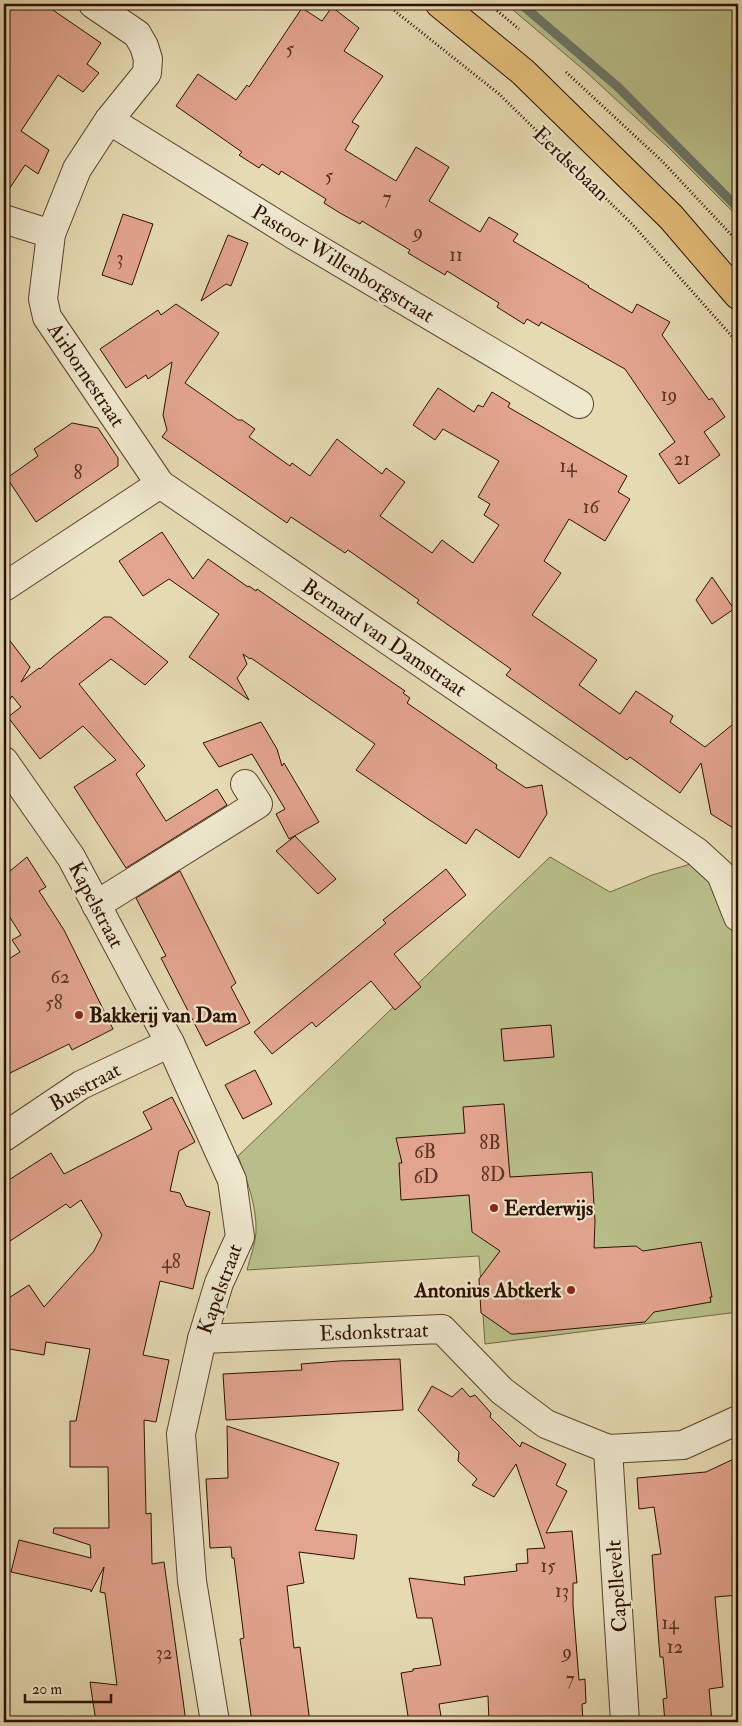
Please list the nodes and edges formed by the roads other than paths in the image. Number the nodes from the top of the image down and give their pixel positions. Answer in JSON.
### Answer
{"nodes":[{"id":1,"x":94,"y":4,"type":"edge"},
{"id":2,"x":440,"y":4,"type":"edge"},
{"id":3,"x":109,"y":120,"type":"junction"},
{"id":4,"x":4,"y":219,"type":"edge"},
{"id":5,"x":51,"y":234,"type":"junction"},
{"id":6,"x":738,"y":296,"type":"edge"},
{"id":7,"x":579,"y":404,"type":"dead end"},
{"id":8,"x":160,"y":484,"type":"junction"},
{"id":9,"x":4,"y":587,"type":"edge"},
{"id":10,"x":4,"y":761,"type":"edge"},
{"id":11,"x":245,"y":784,"type":"dead end"},
{"id":12,"x":96,"y":905,"type":"junction"},
{"id":13,"x":738,"y":917,"type":"edge"},
{"id":14,"x":170,"y":1043,"type":"junction"},
{"id":15,"x":4,"y":1137,"type":"edge"},
{"id":16,"x":202,"y":1339,"type":"junction"},
{"id":17,"x":738,"y":1420,"type":"edge"},
{"id":18,"x":608,"y":1449,"type":"junction"},
{"id":19,"x":215,"y":1722,"type":"edge"},
{"id":20,"x":626,"y":1722,"type":"edge"}],
"edges":[{"from":1,"to":3,"type":"street","name":"Airbornestraat"},
{"from":2,"to":6,"type":"main road","name":"Eerdsebaan"},
{"from":3,"to":5,"type":"street","name":"Airbornestraat"},
{"from":3,"to":7,"type":"street","name":"Pastoor Willenborgstraat"},
{"from":4,"to":5,"type":"street"},
{"from":5,"to":8,"type":"street","name":"Airbornestraat"},
{"from":8,"to":9,"type":"street"},
{"from":8,"to":13,"type":"street","name":"Bernard van Damstraat"},
{"from":10,"to":12,"type":"street","name":"Kapelstraat"},
{"from":11,"to":12,"type":"street"},
{"from":12,"to":14,"type":"street","name":"Kapelstraat"},
{"from":14,"to":15,"type":"street","name":"Busstraat"},
{"from":14,"to":16,"type":"street","name":"Kapelstraat"},
{"from":16,"to":18,"type":"street","name":"Esdonkstraat"},
{"from":16,"to":19,"type":"street","name":"Kapelstraat"},
{"from":17,"to":18,"type":"street","name":"Esdonkstraat"},
{"from":18,"to":20,"type":"street","name":"Capellevelt"}]}
